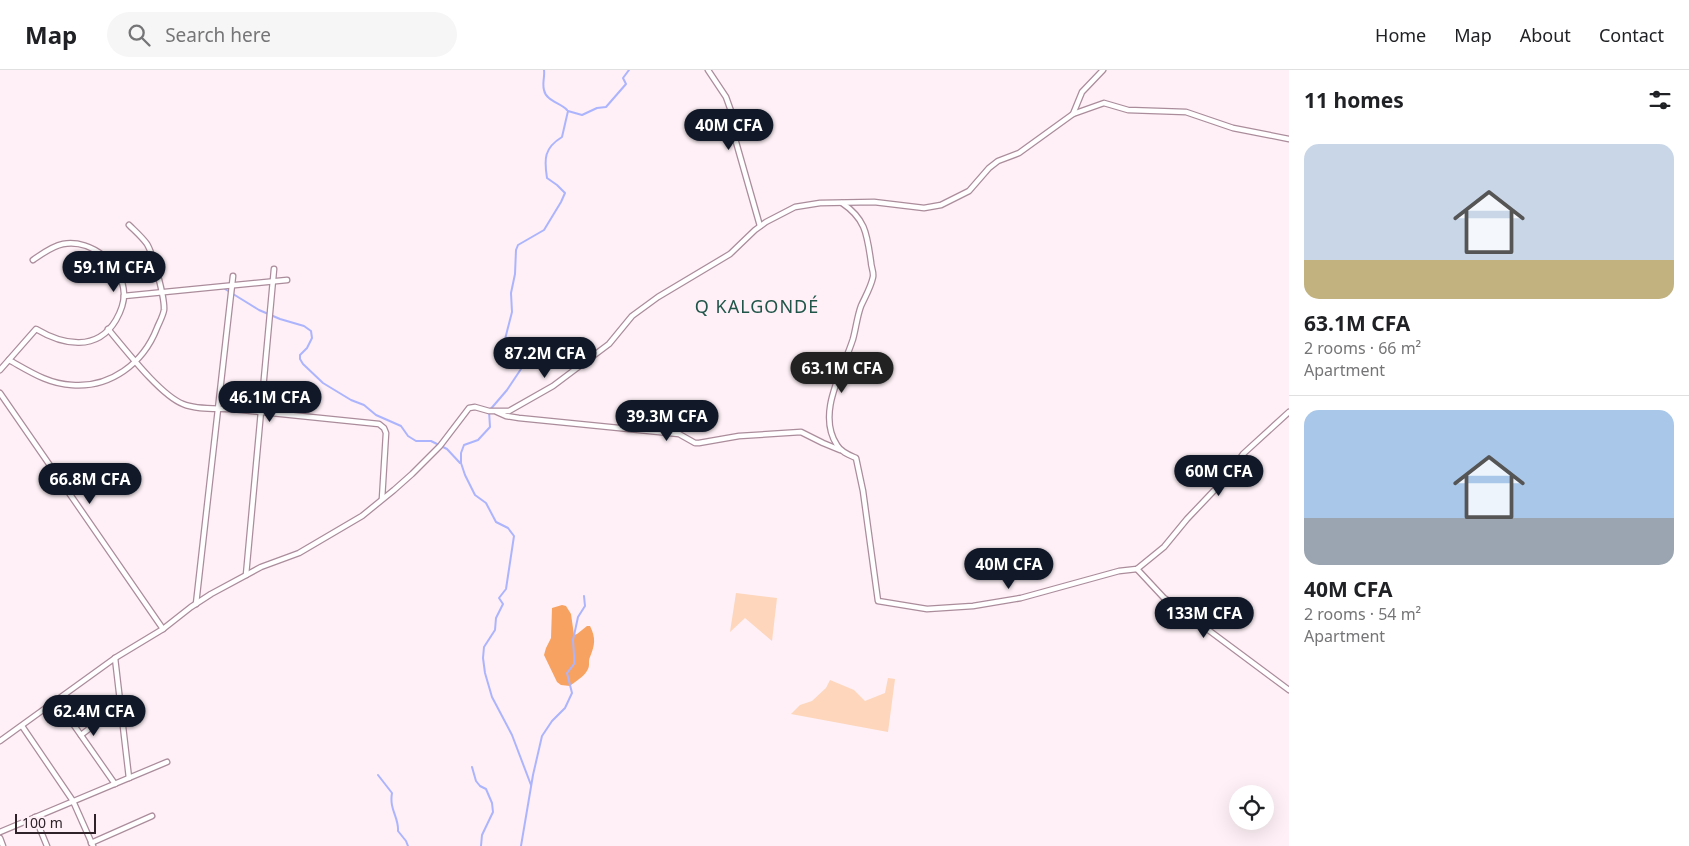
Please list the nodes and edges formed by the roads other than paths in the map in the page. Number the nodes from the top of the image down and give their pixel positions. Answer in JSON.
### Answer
{"nodes":[{"id":1,"x":708,"y":70,"type":"edge"},
{"id":2,"x":1103,"y":70,"type":"edge"},
{"id":3,"x":1073,"y":114,"type":"junction"},
{"id":4,"x":1289,"y":140,"type":"edge"},
{"id":5,"x":841,"y":202,"type":"junction"},
{"id":6,"x":129,"y":225,"type":"dead end"},
{"id":7,"x":760,"y":226,"type":"junction"},
{"id":8,"x":33,"y":260,"type":"dead end"},
{"id":9,"x":274,"y":269,"type":"dead end"},
{"id":10,"x":233,"y":276,"type":"dead end"},
{"id":11,"x":287,"y":280,"type":"dead end"},
{"id":12,"x":273,"y":281,"type":"junction"},
{"id":13,"x":232,"y":286,"type":"junction"},
{"id":14,"x":162,"y":292,"type":"junction"},
{"id":15,"x":124,"y":296,"type":"junction"},
{"id":16,"x":108,"y":329,"type":"junction"},
{"id":17,"x":9,"y":360,"type":"junction"},
{"id":18,"x":135,"y":362,"type":"junction"},
{"id":19,"x":0,"y":370,"type":"edge"},
{"id":20,"x":0,"y":393,"type":"edge"},
{"id":21,"x":218,"y":408,"type":"junction"},
{"id":22,"x":495,"y":411,"type":"junction"},
{"id":23,"x":261,"y":412,"type":"junction"},
{"id":24,"x":1289,"y":412,"type":"edge"},
{"id":25,"x":841,"y":450,"type":"junction"},
{"id":26,"x":382,"y":499,"type":"junction"},
{"id":27,"x":1137,"y":569,"type":"junction"},
{"id":28,"x":246,"y":575,"type":"junction"},
{"id":29,"x":196,"y":604,"type":"junction"},
{"id":30,"x":163,"y":629,"type":"junction"},
{"id":31,"x":115,"y":658,"type":"junction"},
{"id":32,"x":1289,"y":690,"type":"edge"},
{"id":33,"x":57,"y":701,"type":"junction"},
{"id":34,"x":120,"y":705,"type":"junction"},
{"id":35,"x":22,"y":726,"type":"junction"},
{"id":36,"x":81,"y":735,"type":"junction"},
{"id":37,"x":0,"y":741,"type":"edge"},
{"id":38,"x":167,"y":762,"type":"dead end"},
{"id":39,"x":129,"y":778,"type":"junction"},
{"id":40,"x":115,"y":784,"type":"junction"},
{"id":41,"x":73,"y":801,"type":"junction"},
{"id":42,"x":152,"y":816,"type":"dead end"},
{"id":43,"x":35,"y":817,"type":"junction"},
{"id":44,"x":0,"y":832,"type":"edge"},
{"id":45,"x":0,"y":838,"type":"edge"},
{"id":46,"x":92,"y":844,"type":"edge"},
{"id":47,"x":3,"y":846,"type":"edge"},
{"id":48,"x":47,"y":846,"type":"edge"}],
"edges":[{"from":1,"to":7,"type":"street"},
{"from":2,"to":3,"type":"street"},
{"from":3,"to":4,"type":"street"},
{"from":3,"to":5,"type":"street"},
{"from":5,"to":7,"type":"street"},
{"from":5,"to":25,"type":"street"},
{"from":6,"to":14,"type":"street"},
{"from":7,"to":22,"type":"street"},
{"from":8,"to":15,"type":"street"},
{"from":9,"to":12,"type":"street"},
{"from":10,"to":13,"type":"street"},
{"from":11,"to":12,"type":"street"},
{"from":12,"to":13,"type":"street"},
{"from":12,"to":23,"type":"street"},
{"from":13,"to":14,"type":"street"},
{"from":13,"to":21,"type":"street"},
{"from":14,"to":15,"type":"street"},
{"from":14,"to":18,"type":"street"},
{"from":15,"to":16,"type":"street"},
{"from":16,"to":17,"type":"street"},
{"from":16,"to":18,"type":"street"},
{"from":17,"to":18,"type":"street"},
{"from":17,"to":19,"type":"street"},
{"from":18,"to":21,"type":"street"},
{"from":20,"to":30,"type":"street"},
{"from":21,"to":23,"type":"street"},
{"from":21,"to":29,"type":"street"},
{"from":22,"to":25,"type":"street"},
{"from":22,"to":26,"type":"street"},
{"from":23,"to":26,"type":"street"},
{"from":23,"to":28,"type":"street"},
{"from":24,"to":27,"type":"street"},
{"from":25,"to":27,"type":"street"},
{"from":26,"to":28,"type":"street"},
{"from":27,"to":32,"type":"street"},
{"from":28,"to":29,"type":"street"},
{"from":29,"to":30,"type":"street"},
{"from":30,"to":31,"type":"street"},
{"from":31,"to":33,"type":"street"},
{"from":31,"to":34,"type":"street"},
{"from":33,"to":35,"type":"street"},
{"from":33,"to":36,"type":"street"},
{"from":34,"to":36,"type":"street"},
{"from":34,"to":39,"type":"street"},
{"from":35,"to":37,"type":"street"},
{"from":35,"to":41,"type":"street"},
{"from":36,"to":40,"type":"street"},
{"from":38,"to":39,"type":"street"},
{"from":39,"to":40,"type":"street"},
{"from":40,"to":41,"type":"street"},
{"from":41,"to":43,"type":"street"},
{"from":41,"to":46,"type":"street"},
{"from":42,"to":46,"type":"street"},
{"from":43,"to":44,"type":"street"},
{"from":43,"to":48,"type":"street"},
{"from":45,"to":47,"type":"street"}]}
